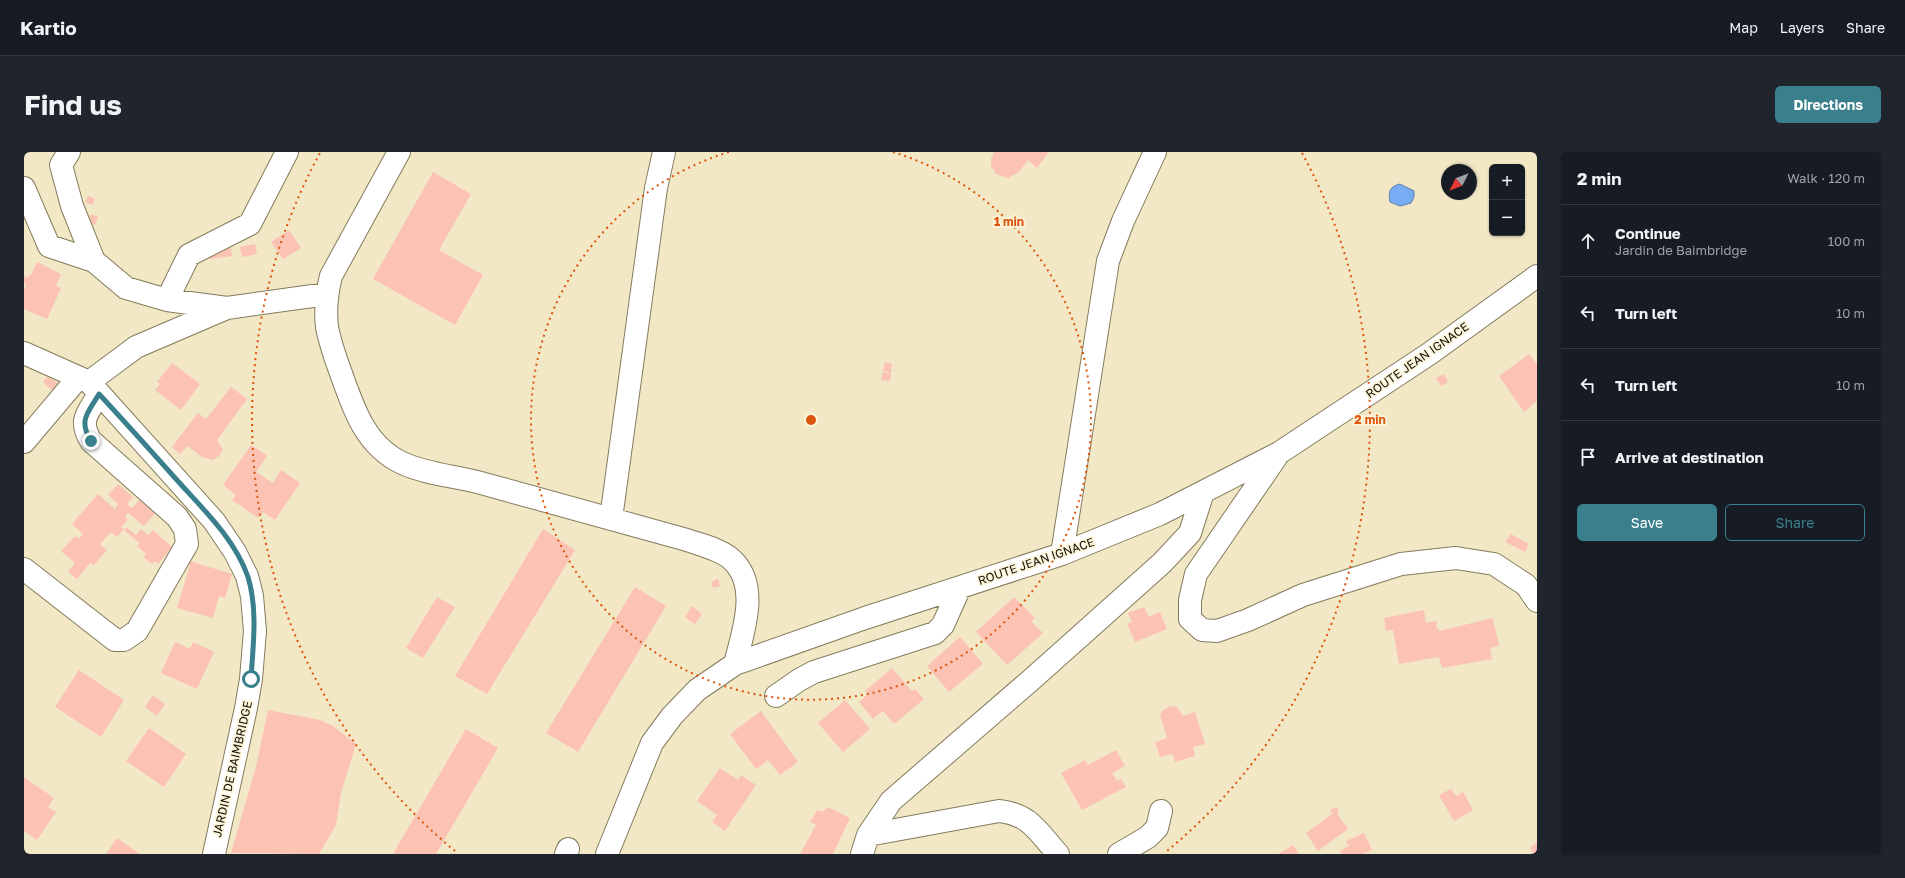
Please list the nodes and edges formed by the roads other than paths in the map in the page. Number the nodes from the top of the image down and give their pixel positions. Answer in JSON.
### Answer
{"nodes":[{"id":1,"x":69,"y":152,"type":"edge"},
{"id":2,"x":287,"y":152,"type":"edge"},
{"id":3,"x":399,"y":152,"type":"edge"},
{"id":4,"x":664,"y":152,"type":"edge"},
{"id":5,"x":1155,"y":152,"type":"edge"},
{"id":6,"x":24,"y":188,"type":"edge"},
{"id":7,"x":94,"y":261,"type":"junction"},
{"id":8,"x":1537,"y":276,"type":"edge"},
{"id":9,"x":327,"y":294,"type":"junction"},
{"id":10,"x":167,"y":300,"type":"junction"},
{"id":11,"x":227,"y":308,"type":"junction"},
{"id":12,"x":24,"y":353,"type":"edge"},
{"id":13,"x":89,"y":385,"type":"junction"},
{"id":14,"x":24,"y":442,"type":"edge"},
{"id":15,"x":1279,"y":454,"type":"junction"},
{"id":16,"x":1204,"y":492,"type":"junction"},
{"id":17,"x":611,"y":519,"type":"junction"},
{"id":18,"x":1062,"y":554,"type":"junction"},
{"id":19,"x":24,"y":569,"type":"edge"},
{"id":20,"x":960,"y":587,"type":"junction"},
{"id":21,"x":1537,"y":601,"type":"edge"},
{"id":22,"x":735,"y":664,"type":"junction"},
{"id":23,"x":776,"y":696,"type":"dead end"},
{"id":24,"x":1161,"y":811,"type":"dead end"},
{"id":25,"x":865,"y":845,"type":"edge"},
{"id":26,"x":214,"y":854,"type":"edge"},
{"id":27,"x":607,"y":854,"type":"edge"},
{"id":28,"x":1058,"y":854,"type":"edge"},
{"id":29,"x":1119,"y":854,"type":"edge"}],
"edges":[{"from":1,"to":7,"type":"street"},
{"from":2,"to":10,"type":"street"},
{"from":3,"to":9,"type":"street"},
{"from":4,"to":17,"type":"street"},
{"from":5,"to":18,"type":"street"},
{"from":6,"to":7,"type":"street"},
{"from":7,"to":10,"type":"street"},
{"from":8,"to":15,"type":"street","name":"ROUTE JEAN IGNACE"},
{"from":9,"to":11,"type":"street"},
{"from":9,"to":17,"type":"street"},
{"from":10,"to":11,"type":"street"},
{"from":11,"to":13,"type":"street"},
{"from":12,"to":13,"type":"street","name":"JARDIN DE BAIMBRIDGE"},
{"from":13,"to":14,"type":"street"},
{"from":13,"to":19,"type":"street"},
{"from":13,"to":26,"type":"street","name":"JARDIN DE BAIMBRIDGE"},
{"from":15,"to":16,"type":"street","name":"ROUTE JEAN IGNACE"},
{"from":15,"to":21,"type":"street"},
{"from":16,"to":18,"type":"street","name":"ROUTE JEAN IGNACE"},
{"from":16,"to":25,"type":"street"},
{"from":17,"to":22,"type":"street"},
{"from":18,"to":20,"type":"street","name":"ROUTE JEAN IGNACE"},
{"from":20,"to":22,"type":"street","name":"ROUTE JEAN IGNACE"},
{"from":20,"to":23,"type":"street"},
{"from":22,"to":27,"type":"street","name":"ROUTE JEAN IGNACE"},
{"from":24,"to":29,"type":"street"},
{"from":25,"to":28,"type":"street"}]}
